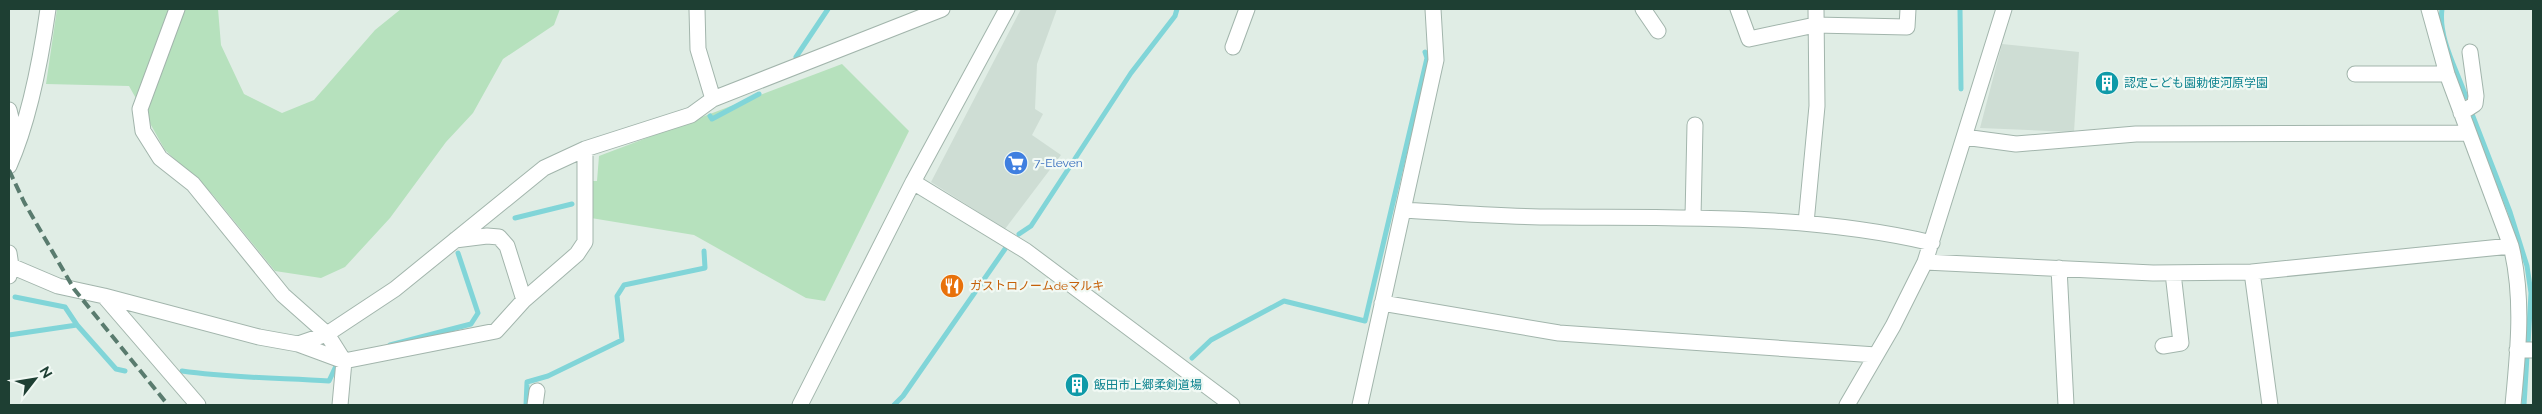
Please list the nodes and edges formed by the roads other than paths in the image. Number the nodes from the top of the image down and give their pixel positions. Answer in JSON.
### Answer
{"nodes":[{"id":1,"x":48,"y":9,"type":"edge"},
{"id":2,"x":177,"y":9,"type":"edge"},
{"id":3,"x":696,"y":9,"type":"edge"},
{"id":4,"x":942,"y":9,"type":"edge"},
{"id":5,"x":1007,"y":9,"type":"edge"},
{"id":6,"x":1247,"y":9,"type":"edge"},
{"id":7,"x":1433,"y":9,"type":"edge"},
{"id":8,"x":1643,"y":9,"type":"edge"},
{"id":9,"x":1738,"y":9,"type":"edge"},
{"id":10,"x":1816,"y":9,"type":"edge"},
{"id":11,"x":1908,"y":9,"type":"edge"},
{"id":12,"x":2004,"y":9,"type":"edge"},
{"id":13,"x":2429,"y":9,"type":"edge"},
{"id":14,"x":1815,"y":25,"type":"junction"},
{"id":15,"x":1658,"y":31,"type":"dead end"},
{"id":16,"x":1233,"y":46,"type":"dead end"},
{"id":17,"x":2470,"y":52,"type":"dead end"},
{"id":18,"x":2355,"y":74,"type":"dead end"},
{"id":19,"x":2447,"y":74,"type":"junction"},
{"id":20,"x":712,"y":99,"type":"junction"},
{"id":21,"x":9,"y":110,"type":"edge"},
{"id":22,"x":2461,"y":113,"type":"junction"},
{"id":23,"x":1695,"y":125,"type":"dead end"},
{"id":24,"x":2469,"y":133,"type":"junction"},
{"id":25,"x":1964,"y":137,"type":"junction"},
{"id":26,"x":18,"y":145,"type":"junction"},
{"id":27,"x":585,"y":149,"type":"junction"},
{"id":28,"x":9,"y":166,"type":"edge"},
{"id":29,"x":913,"y":182,"type":"junction"},
{"id":30,"x":1403,"y":210,"type":"junction"},
{"id":31,"x":1694,"y":217,"type":"junction"},
{"id":32,"x":1806,"y":223,"type":"junction"},
{"id":33,"x":454,"y":240,"type":"junction"},
{"id":34,"x":1932,"y":243,"type":"junction"},
{"id":35,"x":2512,"y":246,"type":"junction"},
{"id":36,"x":1925,"y":262,"type":"junction"},
{"id":37,"x":10,"y":265,"type":"edge"},
{"id":38,"x":2059,"y":268,"type":"junction"},
{"id":39,"x":2252,"y":272,"type":"junction"},
{"id":40,"x":2173,"y":273,"type":"junction"},
{"id":41,"x":104,"y":296,"type":"junction"},
{"id":42,"x":524,"y":300,"type":"junction"},
{"id":43,"x":1382,"y":303,"type":"junction"},
{"id":44,"x":326,"y":334,"type":"junction"},
{"id":45,"x":298,"y":344,"type":"junction"},
{"id":46,"x":2163,"y":346,"type":"dead end"},
{"id":47,"x":2517,"y":350,"type":"junction"},
{"id":48,"x":2533,"y":350,"type":"edge"},
{"id":49,"x":1876,"y":355,"type":"junction"},
{"id":50,"x":344,"y":361,"type":"junction"},
{"id":51,"x":198,"y":405,"type":"edge"},
{"id":52,"x":340,"y":405,"type":"edge"},
{"id":53,"x":800,"y":405,"type":"edge"},
{"id":54,"x":1232,"y":405,"type":"edge"},
{"id":55,"x":1360,"y":405,"type":"edge"},
{"id":56,"x":1846,"y":405,"type":"edge"},
{"id":57,"x":2066,"y":405,"type":"edge"},
{"id":58,"x":2270,"y":405,"type":"edge"},
{"id":59,"x":2513,"y":405,"type":"edge"}],
"edges":[{"from":1,"to":26,"type":"street"},
{"from":2,"to":44,"type":"street"},
{"from":3,"to":20,"type":"street"},
{"from":4,"to":20,"type":"street"},
{"from":5,"to":29,"type":"street"},
{"from":6,"to":16,"type":"street"},
{"from":7,"to":30,"type":"street"},
{"from":8,"to":15,"type":"street"},
{"from":9,"to":14,"type":"street"},
{"from":10,"to":14,"type":"street"},
{"from":11,"to":14,"type":"street"},
{"from":12,"to":25,"type":"street"},
{"from":13,"to":19,"type":"street"},
{"from":14,"to":32,"type":"street"},
{"from":17,"to":22,"type":"street"},
{"from":18,"to":19,"type":"street"},
{"from":19,"to":22,"type":"street"},
{"from":20,"to":27,"type":"street"},
{"from":21,"to":26,"type":"street"},
{"from":22,"to":24,"type":"street"},
{"from":23,"to":31,"type":"street"},
{"from":24,"to":25,"type":"street"},
{"from":24,"to":35,"type":"street"},
{"from":25,"to":34,"type":"street"},
{"from":26,"to":28,"type":"street"},
{"from":27,"to":33,"type":"street"},
{"from":27,"to":42,"type":"street"},
{"from":29,"to":53,"type":"street"},
{"from":29,"to":54,"type":"street"},
{"from":30,"to":31,"type":"street"},
{"from":30,"to":43,"type":"street"},
{"from":31,"to":32,"type":"street"},
{"from":32,"to":34,"type":"street"},
{"from":33,"to":42,"type":"street"},
{"from":33,"to":44,"type":"street"},
{"from":34,"to":36,"type":"street"},
{"from":35,"to":39,"type":"street"},
{"from":35,"to":47,"type":"street"},
{"from":36,"to":38,"type":"street"},
{"from":36,"to":49,"type":"street"},
{"from":37,"to":41,"type":"street"},
{"from":38,"to":40,"type":"street"},
{"from":38,"to":57,"type":"street"},
{"from":39,"to":40,"type":"street"},
{"from":39,"to":58,"type":"street"},
{"from":40,"to":46,"type":"street"},
{"from":41,"to":45,"type":"street"},
{"from":41,"to":51,"type":"street"},
{"from":42,"to":50,"type":"street"},
{"from":43,"to":49,"type":"street"},
{"from":43,"to":55,"type":"street"},
{"from":44,"to":45,"type":"street"},
{"from":44,"to":50,"type":"street"},
{"from":45,"to":50,"type":"street"},
{"from":47,"to":48,"type":"street"},
{"from":47,"to":59,"type":"street"},
{"from":49,"to":56,"type":"street"},
{"from":50,"to":52,"type":"street"}]}
